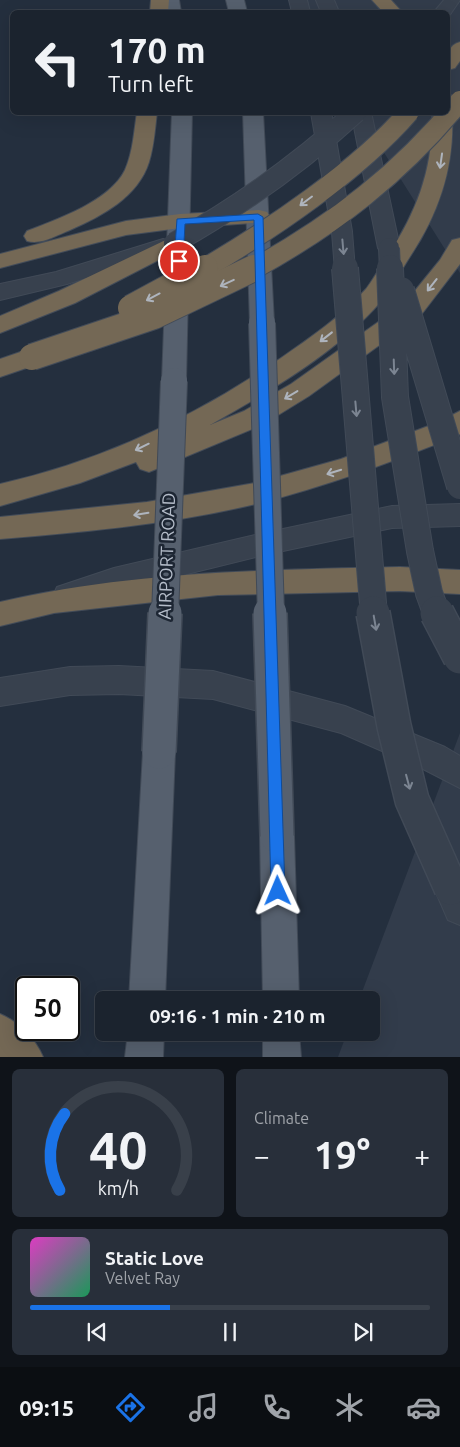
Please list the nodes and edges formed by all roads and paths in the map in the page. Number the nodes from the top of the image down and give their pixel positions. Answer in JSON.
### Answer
{"nodes":[{"id":1,"x":381,"y":0,"type":"edge"},
{"id":2,"x":453,"y":0,"type":"edge"},
{"id":3,"x":391,"y":10,"type":"edge"},
{"id":4,"x":445,"y":10,"type":"edge"},
{"id":5,"x":460,"y":48,"type":"edge"},
{"id":6,"x":450,"y":61,"type":"edge"},
{"id":7,"x":460,"y":101,"type":"edge"},
{"id":8,"x":450,"y":113,"type":"edge"},
{"id":9,"x":146,"y":115,"type":"edge"},
{"id":10,"x":182,"y":115,"type":"edge"},
{"id":11,"x":253,"y":115,"type":"edge"},
{"id":12,"x":322,"y":115,"type":"edge"},
{"id":13,"x":353,"y":115,"type":"edge"},
{"id":14,"x":362,"y":115,"type":"edge"},
{"id":15,"x":406,"y":115,"type":"edge"},
{"id":16,"x":442,"y":115,"type":"edge"},
{"id":17,"x":448,"y":115,"type":"edge"},
{"id":18,"x":258,"y":217,"type":"junction"},
{"id":19,"x":177,"y":232,"type":"junction"},
{"id":20,"x":460,"y":245,"type":"edge"},
{"id":21,"x":0,"y":247,"type":"edge"},
{"id":22,"x":389,"y":248,"type":"junction"},
{"id":23,"x":0,"y":261,"type":"edge"},
{"id":24,"x":0,"y":292,"type":"edge"},
{"id":25,"x":0,"y":325,"type":"edge"},
{"id":26,"x":32,"y":357,"type":"junction"},
{"id":27,"x":0,"y":368,"type":"edge"},
{"id":28,"x":456,"y":425,"type":"edge"},
{"id":29,"x":460,"y":486,"type":"edge"},
{"id":30,"x":34,"y":488,"type":"junction"},
{"id":31,"x":0,"y":495,"type":"edge"},
{"id":32,"x":460,"y":515,"type":"edge"},
{"id":33,"x":0,"y":528,"type":"edge"},
{"id":34,"x":460,"y":582,"type":"edge"},
{"id":35,"x":54,"y":600,"type":"junction"},
{"id":36,"x":0,"y":614,"type":"edge"},
{"id":37,"x":460,"y":657,"type":"edge"},
{"id":38,"x":70,"y":682,"type":"junction"},
{"id":39,"x":0,"y":692,"type":"edge"},
{"id":40,"x":0,"y":706,"type":"edge"},
{"id":41,"x":460,"y":773,"type":"edge"},
{"id":42,"x":460,"y":908,"type":"edge"},
{"id":43,"x":147,"y":991,"type":"edge"},
{"id":44,"x":281,"y":991,"type":"edge"},
{"id":45,"x":0,"y":1032,"type":"edge"},
{"id":46,"x":145,"y":1041,"type":"edge"},
{"id":47,"x":281,"y":1041,"type":"edge"},
{"id":48,"x":24,"y":1057,"type":"edge"},
{"id":49,"x":144,"y":1057,"type":"edge"},
{"id":50,"x":282,"y":1057,"type":"edge"}],
"edges":[{"from":1,"to":3,"type":"highway"},
{"from":2,"to":4,"type":"street"},
{"from":5,"to":6,"type":"highway"},
{"from":7,"to":8,"type":"highway","one_way":true,"bridge":true},
{"from":9,"to":21,"type":"highway"},
{"from":10,"to":19,"type":"main road","name":"AIRPORT ROAD"},
{"from":11,"to":18,"type":"main road"},
{"from":12,"to":42,"type":"street","one_way":true,"bridge":true},
{"from":13,"to":19,"type":"street","bridge":true},
{"from":14,"to":22,"type":"street","bridge":true},
{"from":15,"to":26,"type":"highway","one_way":true,"bridge":true},
{"from":16,"to":30,"type":"highway","one_way":true},
{"from":17,"to":26,"type":"highway","one_way":true,"bridge":true},
{"from":18,"to":19,"type":"highway"},
{"from":18,"to":44,"type":"main road","bridge":true},
{"from":19,"to":23,"type":"highway"},
{"from":19,"to":24,"type":"street"},
{"from":19,"to":25,"type":"highway"},
{"from":19,"to":43,"type":"main road","name":"AIRPORT ROAD","bridge":true},
{"from":20,"to":30,"type":"highway","one_way":true},
{"from":22,"to":29,"type":"street","bridge":true},
{"from":22,"to":37,"type":"street","one_way":true,"bridge":true},
{"from":26,"to":27,"type":"highway"},
{"from":28,"to":33,"type":"highway","one_way":true},
{"from":30,"to":31,"type":"highway"},
{"from":32,"to":35,"type":"street"},
{"from":34,"to":35,"type":"highway"},
{"from":35,"to":36,"type":"highway"},
{"from":38,"to":39,"type":"street"},
{"from":38,"to":40,"type":"street"},
{"from":38,"to":41,"type":"street"},
{"from":45,"to":48,"type":"highway"},
{"from":46,"to":49,"type":"main road"},
{"from":47,"to":50,"type":"main road"}]}
